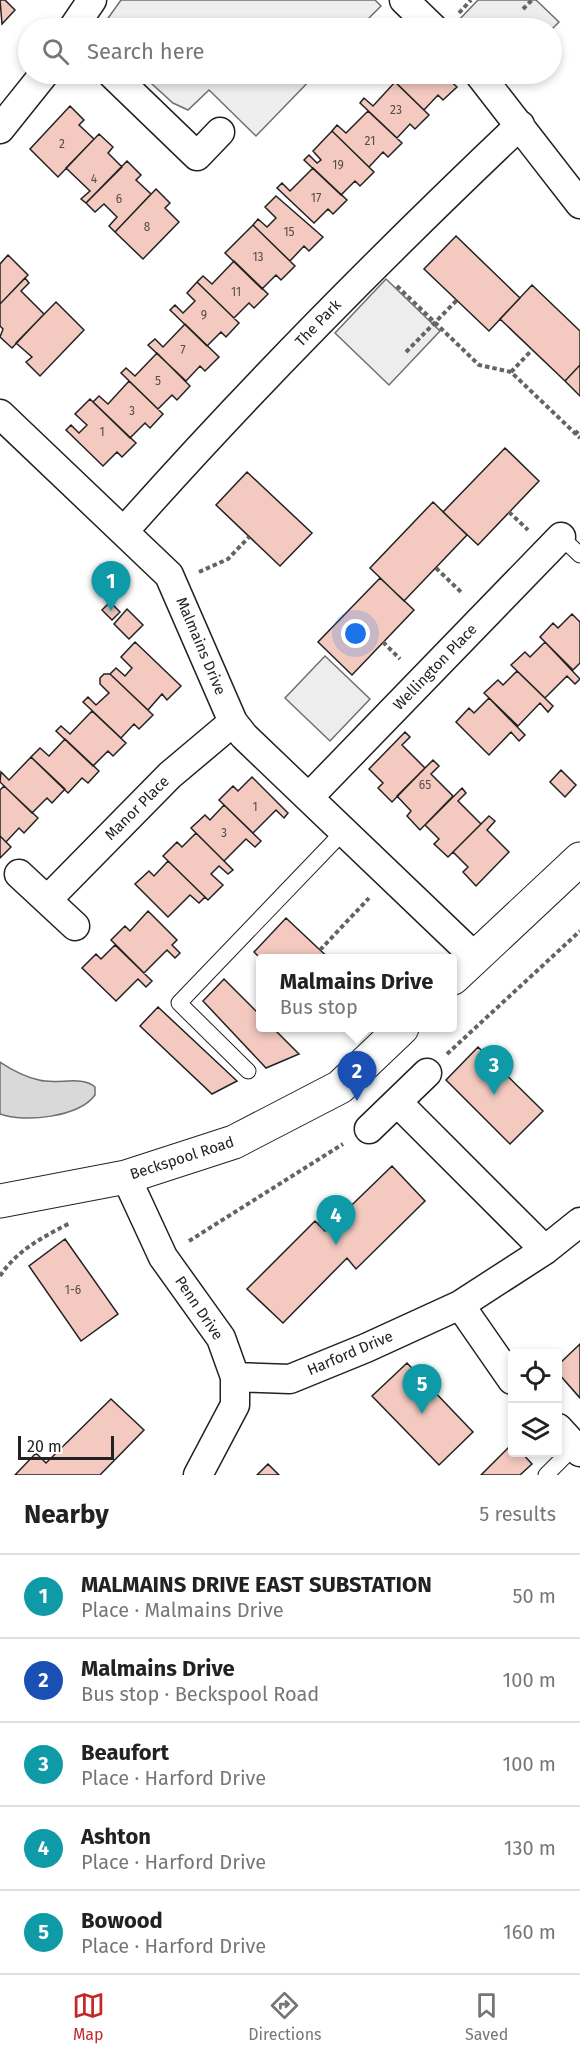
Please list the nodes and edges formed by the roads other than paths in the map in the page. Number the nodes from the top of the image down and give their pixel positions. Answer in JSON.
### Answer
{"nodes":[{"id":1,"x":92,"y":0,"type":"edge"},
{"id":2,"x":404,"y":0,"type":"edge"},
{"id":3,"x":80,"y":18,"type":"edge"},
{"id":4,"x":423,"y":18,"type":"edge"},
{"id":5,"x":36,"y":84,"type":"edge"},
{"id":6,"x":122,"y":84,"type":"edge"},
{"id":7,"x":487,"y":84,"type":"edge"},
{"id":8,"x":520,"y":125,"type":"junction"},
{"id":9,"x":0,"y":129,"type":"edge"},
{"id":10,"x":220,"y":132,"type":"dead end"},
{"id":11,"x":580,"y":204,"type":"edge"},
{"id":12,"x":0,"y":414,"type":"edge"},
{"id":13,"x":125,"y":530,"type":"junction"},
{"id":14,"x":571,"y":546,"type":"edge"},
{"id":15,"x":233,"y":722,"type":"junction"},
{"id":16,"x":309,"y":797,"type":"junction"},
{"id":17,"x":344,"y":831,"type":"junction"},
{"id":18,"x":580,"y":859,"type":"edge"},
{"id":19,"x":19,"y":874,"type":"dead end"},
{"id":20,"x":47,"y":900,"type":"junction"},
{"id":21,"x":75,"y":926,"type":"dead end"},
{"id":22,"x":453,"y":954,"type":"edge"},
{"id":23,"x":464,"y":968,"type":"edge"},
{"id":24,"x":398,"y":1032,"type":"edge"},
{"id":25,"x":248,"y":1071,"type":"dead end"},
{"id":26,"x":427,"y":1073,"type":"road end"},
{"id":27,"x":397,"y":1102,"type":"junction"},
{"id":28,"x":369,"y":1129,"type":"road end"},
{"id":29,"x":126,"y":1177,"type":"junction"},
{"id":30,"x":0,"y":1201,"type":"edge"},
{"id":31,"x":580,"y":1222,"type":"edge"},
{"id":32,"x":545,"y":1250,"type":"junction"},
{"id":33,"x":460,"y":1305,"type":"junction"},
{"id":34,"x":508,"y":1373,"type":"edge"},
{"id":35,"x":235,"y":1377,"type":"junction"},
{"id":36,"x":571,"y":1442,"type":"edge"},
{"id":37,"x":198,"y":1475,"type":"edge"},
{"id":38,"x":546,"y":1475,"type":"edge"}],
"edges":[{"from":1,"to":3,"type":"street"},
{"from":2,"to":4,"type":"street"},
{"from":5,"to":9,"type":"street"},
{"from":6,"to":10,"type":"street"},
{"from":7,"to":8,"type":"street"},
{"from":8,"to":11,"type":"street"},
{"from":8,"to":13,"type":"street","name":"The Park"},
{"from":12,"to":13,"type":"street","name":"Malmains Drive"},
{"from":13,"to":15,"type":"street","name":"Malmains Drive"},
{"from":14,"to":16,"type":"street","name":"Wellington Place"},
{"from":15,"to":16,"type":"street","name":"Malmains Drive"},
{"from":15,"to":20,"type":"street","name":"Manor Place"},
{"from":16,"to":17,"type":"street","name":"Malmains Drive"},
{"from":17,"to":22,"type":"street","name":"Malmains Drive"},
{"from":17,"to":25,"type":"lane"},
{"from":18,"to":23,"type":"street"},
{"from":19,"to":20,"type":"street"},
{"from":20,"to":21,"type":"street"},
{"from":24,"to":29,"type":"street","name":"Beckspool Road"},
{"from":26,"to":27,"type":"street"},
{"from":27,"to":28,"type":"street"},
{"from":27,"to":32,"type":"street"},
{"from":29,"to":30,"type":"street","name":"Beckspool Road"},
{"from":29,"to":35,"type":"street","name":"Penn Drive"},
{"from":31,"to":32,"type":"street","name":"Harford Drive"},
{"from":32,"to":33,"type":"street","name":"Harford Drive"},
{"from":33,"to":34,"type":"street"},
{"from":33,"to":35,"type":"street","name":"Harford Drive"},
{"from":35,"to":37,"type":"street","name":"Penn Drive"},
{"from":36,"to":38,"type":"lane"}]}
